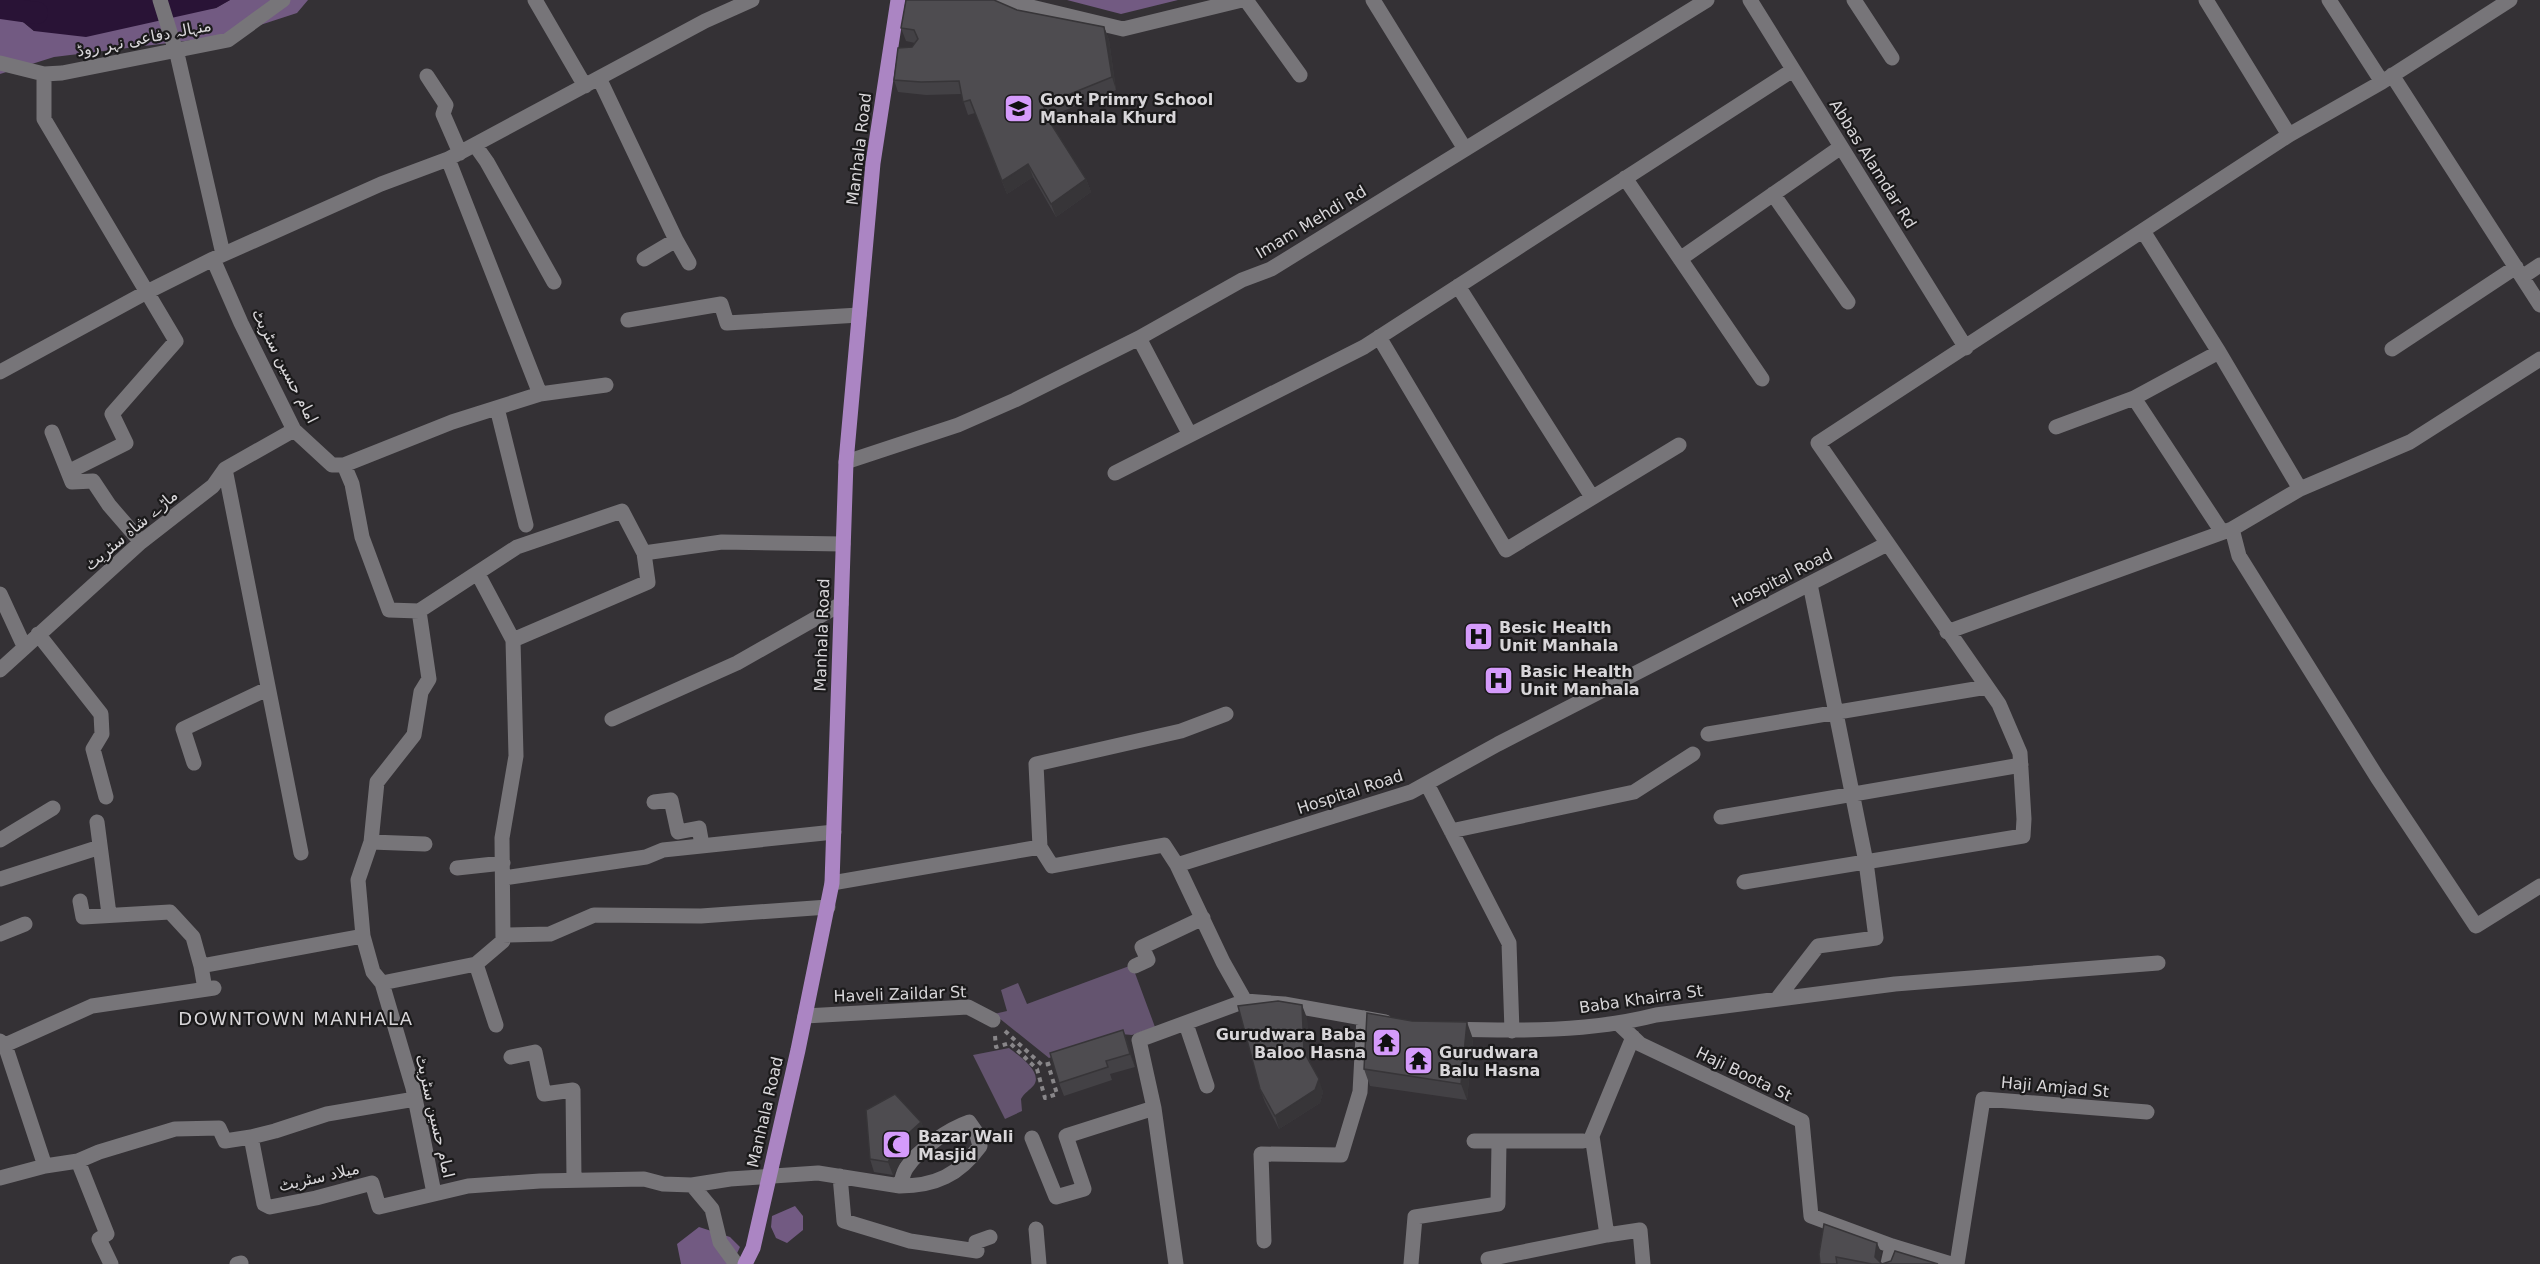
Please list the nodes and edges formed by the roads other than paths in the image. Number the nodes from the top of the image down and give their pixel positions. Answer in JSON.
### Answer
{"nodes":[{"id":1,"x":160,"y":0,"type":"edge"},
{"id":2,"x":283,"y":0,"type":"edge"},
{"id":3,"x":535,"y":0,"type":"edge"},
{"id":4,"x":752,"y":0,"type":"edge"},
{"id":5,"x":898,"y":0,"type":"edge"},
{"id":6,"x":1002,"y":0,"type":"edge"},
{"id":7,"x":1244,"y":0,"type":"edge"},
{"id":8,"x":1374,"y":0,"type":"edge"},
{"id":9,"x":1707,"y":0,"type":"edge"},
{"id":10,"x":1750,"y":0,"type":"edge"},
{"id":11,"x":1854,"y":0,"type":"edge"},
{"id":12,"x":2206,"y":0,"type":"edge"},
{"id":13,"x":2329,"y":0,"type":"edge"},
{"id":14,"x":2510,"y":0,"type":"edge"},
{"id":15,"x":1892,"y":58,"type":"dead end"},
{"id":16,"x":0,"y":63,"type":"edge"},
{"id":17,"x":1793,"y":70,"type":"junction"},
{"id":18,"x":44,"y":74,"type":"junction"},
{"id":19,"x":1300,"y":75,"type":"dead end"},
{"id":20,"x":427,"y":76,"type":"dead end"},
{"id":21,"x":2387,"y":79,"type":"junction"},
{"id":22,"x":592,"y":82,"type":"junction"},
{"id":23,"x":2289,"y":135,"type":"junction"},
{"id":24,"x":475,"y":145,"type":"junction"},
{"id":25,"x":1841,"y":147,"type":"junction"},
{"id":26,"x":1465,"y":149,"type":"junction"},
{"id":27,"x":454,"y":156,"type":"junction"},
{"id":28,"x":1625,"y":178,"type":"junction"},
{"id":29,"x":1773,"y":194,"type":"junction"},
{"id":30,"x":2143,"y":231,"type":"junction"},
{"id":31,"x":676,"y":240,"type":"junction"},
{"id":32,"x":218,"y":257,"type":"junction"},
{"id":33,"x":644,"y":259,"type":"dead end"},
{"id":34,"x":1680,"y":259,"type":"junction"},
{"id":35,"x":689,"y":262,"type":"dead end"},
{"id":36,"x":2540,"y":265,"type":"edge"},
{"id":37,"x":2519,"y":272,"type":"junction"},
{"id":38,"x":554,"y":282,"type":"dead end"},
{"id":39,"x":1458,"y":286,"type":"junction"},
{"id":40,"x":145,"y":293,"type":"junction"},
{"id":41,"x":1848,"y":302,"type":"dead end"},
{"id":42,"x":2540,"y":304,"type":"edge"},
{"id":43,"x":860,"y":315,"type":"junction"},
{"id":44,"x":628,"y":320,"type":"dead end"},
{"id":45,"x":1379,"y":337,"type":"junction"},
{"id":46,"x":1139,"y":338,"type":"junction"},
{"id":47,"x":1966,"y":348,"type":"junction"},
{"id":48,"x":2392,"y":349,"type":"dead end"},
{"id":49,"x":2219,"y":352,"type":"junction"},
{"id":50,"x":2540,"y":359,"type":"edge"},
{"id":51,"x":0,"y":372,"type":"edge"},
{"id":52,"x":1762,"y":379,"type":"dead end"},
{"id":53,"x":606,"y":385,"type":"dead end"},
{"id":54,"x":540,"y":394,"type":"junction"},
{"id":55,"x":2134,"y":398,"type":"junction"},
{"id":56,"x":497,"y":408,"type":"junction"},
{"id":57,"x":2056,"y":427,"type":"dead end"},
{"id":58,"x":294,"y":430,"type":"junction"},
{"id":59,"x":52,"y":432,"type":"dead end"},
{"id":60,"x":1190,"y":435,"type":"junction"},
{"id":61,"x":1679,"y":445,"type":"dead end"},
{"id":62,"x":846,"y":462,"type":"junction"},
{"id":63,"x":344,"y":465,"type":"junction"},
{"id":64,"x":225,"y":469,"type":"junction"},
{"id":65,"x":68,"y":472,"type":"junction"},
{"id":66,"x":1115,"y":474,"type":"dead end"},
{"id":67,"x":2300,"y":489,"type":"junction"},
{"id":68,"x":1592,"y":497,"type":"junction"},
{"id":69,"x":526,"y":525,"type":"dead end"},
{"id":70,"x":2227,"y":530,"type":"junction"},
{"id":71,"x":141,"y":543,"type":"junction"},
{"id":72,"x":843,"y":544,"type":"junction"},
{"id":73,"x":1887,"y":544,"type":"junction"},
{"id":74,"x":644,"y":553,"type":"junction"},
{"id":75,"x":479,"y":576,"type":"dead end"},
{"id":76,"x":1810,"y":584,"type":"junction"},
{"id":77,"x":0,"y":594,"type":"edge"},
{"id":78,"x":841,"y":604,"type":"junction"},
{"id":79,"x":419,"y":611,"type":"junction"},
{"id":80,"x":1947,"y":632,"type":"junction"},
{"id":81,"x":39,"y":634,"type":"junction"},
{"id":82,"x":513,"y":640,"type":"junction"},
{"id":83,"x":24,"y":646,"type":"junction"},
{"id":84,"x":0,"y":670,"type":"edge"},
{"id":85,"x":1987,"y":687,"type":"junction"},
{"id":86,"x":267,"y":689,"type":"junction"},
{"id":87,"x":1836,"y":713,"type":"junction"},
{"id":88,"x":1226,"y":714,"type":"dead end"},
{"id":89,"x":612,"y":719,"type":"dead end"},
{"id":90,"x":1708,"y":734,"type":"dead end"},
{"id":91,"x":1693,"y":754,"type":"dead end"},
{"id":92,"x":194,"y":762,"type":"dead end"},
{"id":93,"x":2021,"y":765,"type":"junction"},
{"id":94,"x":1427,"y":784,"type":"junction"},
{"id":95,"x":1852,"y":794,"type":"junction"},
{"id":96,"x":106,"y":797,"type":"dead end"},
{"id":97,"x":654,"y":802,"type":"dead end"},
{"id":98,"x":53,"y":808,"type":"dead end"},
{"id":99,"x":1721,"y":818,"type":"dead end"},
{"id":100,"x":97,"y":822,"type":"dead end"},
{"id":101,"x":1451,"y":831,"type":"junction"},
{"id":102,"x":834,"y":832,"type":"junction"},
{"id":103,"x":0,"y":840,"type":"edge"},
{"id":104,"x":371,"y":842,"type":"junction"},
{"id":105,"x":425,"y":844,"type":"dead end"},
{"id":106,"x":702,"y":845,"type":"junction"},
{"id":107,"x":100,"y":847,"type":"junction"},
{"id":108,"x":1040,"y":847,"type":"junction"},
{"id":109,"x":301,"y":853,"type":"dead end"},
{"id":110,"x":1866,"y":862,"type":"junction"},
{"id":111,"x":1177,"y":864,"type":"junction"},
{"id":112,"x":457,"y":868,"type":"dead end"},
{"id":113,"x":504,"y":871,"type":"junction"},
{"id":114,"x":0,"y":879,"type":"edge"},
{"id":115,"x":1744,"y":882,"type":"dead end"},
{"id":116,"x":832,"y":883,"type":"junction"},
{"id":117,"x":2540,"y":886,"type":"edge"},
{"id":118,"x":80,"y":901,"type":"dead end"},
{"id":119,"x":828,"y":907,"type":"junction"},
{"id":120,"x":109,"y":914,"type":"junction"},
{"id":121,"x":1203,"y":918,"type":"junction"},
{"id":122,"x":25,"y":924,"type":"dead end"},
{"id":123,"x":0,"y":934,"type":"edge"},
{"id":124,"x":503,"y":935,"type":"junction"},
{"id":125,"x":363,"y":936,"type":"junction"},
{"id":126,"x":2158,"y":963,"type":"dead end"},
{"id":127,"x":476,"y":964,"type":"junction"},
{"id":128,"x":201,"y":966,"type":"junction"},
{"id":129,"x":1135,"y":966,"type":"dead end"},
{"id":130,"x":382,"y":983,"type":"junction"},
{"id":131,"x":1777,"y":999,"type":"junction"},
{"id":132,"x":1245,"y":1001,"type":"junction"},
{"id":133,"x":805,"y":1016,"type":"junction"},
{"id":134,"x":1364,"y":1018,"type":"junction"},
{"id":135,"x":993,"y":1020,"type":"road end"},
{"id":136,"x":1186,"y":1024,"type":"junction"},
{"id":137,"x":1398,"y":1024,"type":"edge"},
{"id":138,"x":1619,"y":1024,"type":"junction"},
{"id":139,"x":496,"y":1025,"type":"dead end"},
{"id":140,"x":1432,"y":1029,"type":"edge"},
{"id":141,"x":1512,"y":1031,"type":"junction"},
{"id":142,"x":1633,"y":1037,"type":"junction"},
{"id":143,"x":3,"y":1043,"type":"edge"},
{"id":144,"x":511,"y":1057,"type":"dead end"},
{"id":145,"x":1207,"y":1086,"type":"dead end"},
{"id":146,"x":415,"y":1099,"type":"junction"},
{"id":147,"x":1154,"y":1108,"type":"junction"},
{"id":148,"x":2147,"y":1112,"type":"dead end"},
{"id":149,"x":251,"y":1137,"type":"junction"},
{"id":150,"x":1032,"y":1138,"type":"dead end"},
{"id":151,"x":1583,"y":1141,"type":"dead end"},
{"id":152,"x":1474,"y":1142,"type":"dead end"},
{"id":153,"x":1499,"y":1142,"type":"junction"},
{"id":154,"x":78,"y":1161,"type":"junction"},
{"id":155,"x":45,"y":1166,"type":"junction"},
{"id":156,"x":840,"y":1176,"type":"junction"},
{"id":157,"x":769,"y":1177,"type":"junction"},
{"id":158,"x":0,"y":1178,"type":"edge"},
{"id":159,"x":574,"y":1179,"type":"junction"},
{"id":160,"x":693,"y":1185,"type":"junction"},
{"id":161,"x":900,"y":1186,"type":"junction"},
{"id":162,"x":434,"y":1193,"type":"junction"},
{"id":163,"x":1036,"y":1229,"type":"dead end"},
{"id":164,"x":1607,"y":1235,"type":"junction"},
{"id":165,"x":990,"y":1237,"type":"dead end"},
{"id":166,"x":1264,"y":1241,"type":"dead end"},
{"id":167,"x":1892,"y":1246,"type":"junction"},
{"id":168,"x":1488,"y":1259,"type":"dead end"},
{"id":169,"x":111,"y":1264,"type":"edge"},
{"id":170,"x":736,"y":1264,"type":"edge"},
{"id":171,"x":745,"y":1264,"type":"edge"},
{"id":172,"x":1039,"y":1264,"type":"edge"},
{"id":173,"x":1176,"y":1264,"type":"edge"},
{"id":174,"x":1411,"y":1264,"type":"edge"},
{"id":175,"x":1643,"y":1264,"type":"edge"},
{"id":176,"x":1888,"y":1264,"type":"edge"},
{"id":177,"x":1952,"y":1264,"type":"edge"},
{"id":178,"x":1958,"y":1264,"type":"edge"}],
"edges":[{"from":1,"to":32,"type":"street","name":"امام حسین سٹریٹ"},
{"from":2,"to":18,"type":"street","name":"منہالہ دفاعی نہر روڈ"},
{"from":3,"to":22,"type":"street"},
{"from":4,"to":22,"type":"street"},
{"from":5,"to":43,"type":"main road","name":"Manhala Road"},
{"from":6,"to":7,"type":"street"},
{"from":7,"to":19,"type":"street"},
{"from":8,"to":26,"type":"street"},
{"from":9,"to":26,"type":"street","name":"Imam Mehdi Rd"},
{"from":10,"to":17,"type":"street","name":"Abbas Alamdar Rd"},
{"from":11,"to":15,"type":"street"},
{"from":12,"to":23,"type":"street"},
{"from":13,"to":21,"type":"street"},
{"from":14,"to":21,"type":"street"},
{"from":16,"to":18,"type":"street","name":"منہالہ دفاعی نہر روڈ"},
{"from":17,"to":25,"type":"street","name":"Abbas Alamdar Rd"},
{"from":17,"to":28,"type":"street"},
{"from":18,"to":40,"type":"street"},
{"from":20,"to":27,"type":"street"},
{"from":21,"to":23,"type":"street"},
{"from":21,"to":37,"type":"street"},
{"from":22,"to":24,"type":"street"},
{"from":22,"to":31,"type":"street"},
{"from":23,"to":30,"type":"street"},
{"from":24,"to":27,"type":"street"},
{"from":24,"to":38,"type":"street"},
{"from":25,"to":29,"type":"street"},
{"from":25,"to":47,"type":"street","name":"Abbas Alamdar Rd"},
{"from":26,"to":46,"type":"street","name":"Imam Mehdi Rd"},
{"from":27,"to":32,"type":"street"},
{"from":27,"to":54,"type":"street"},
{"from":28,"to":34,"type":"street"},
{"from":28,"to":39,"type":"street"},
{"from":29,"to":34,"type":"street"},
{"from":29,"to":41,"type":"street"},
{"from":30,"to":47,"type":"street"},
{"from":30,"to":49,"type":"street"},
{"from":31,"to":33,"type":"street"},
{"from":31,"to":35,"type":"street"},
{"from":32,"to":40,"type":"street"},
{"from":32,"to":58,"type":"street","name":"امام حسین سٹریٹ"},
{"from":34,"to":52,"type":"street"},
{"from":36,"to":37,"type":"street"},
{"from":37,"to":42,"type":"street"},
{"from":37,"to":48,"type":"street"},
{"from":39,"to":45,"type":"street"},
{"from":39,"to":68,"type":"street"},
{"from":40,"to":51,"type":"street"},
{"from":40,"to":65,"type":"street"},
{"from":43,"to":44,"type":"street"},
{"from":43,"to":62,"type":"main road","name":"Manhala Road"},
{"from":45,"to":60,"type":"street"},
{"from":45,"to":68,"type":"street"},
{"from":46,"to":60,"type":"street"},
{"from":46,"to":62,"type":"street","name":"Imam Mehdi Rd"},
{"from":47,"to":73,"type":"street"},
{"from":49,"to":55,"type":"street"},
{"from":49,"to":67,"type":"street"},
{"from":50,"to":67,"type":"street"},
{"from":53,"to":54,"type":"street"},
{"from":54,"to":56,"type":"street"},
{"from":55,"to":57,"type":"street"},
{"from":55,"to":70,"type":"street"},
{"from":56,"to":63,"type":"street"},
{"from":56,"to":69,"type":"street"},
{"from":58,"to":63,"type":"street","name":"امام حسین سٹریٹ"},
{"from":58,"to":64,"type":"street","name":"ماڑے شاہ سٹریٹ"},
{"from":59,"to":65,"type":"street"},
{"from":60,"to":66,"type":"street"},
{"from":61,"to":68,"type":"street"},
{"from":62,"to":72,"type":"main road","name":"Manhala Road"},
{"from":63,"to":79,"type":"street"},
{"from":64,"to":71,"type":"street","name":"ماڑے شاہ سٹریٹ"},
{"from":64,"to":86,"type":"street"},
{"from":65,"to":71,"type":"street"},
{"from":67,"to":70,"type":"street"},
{"from":70,"to":80,"type":"street"},
{"from":70,"to":117,"type":"street"},
{"from":71,"to":81,"type":"street","name":"ماڑے شاہ سٹریٹ"},
{"from":72,"to":74,"type":"street"},
{"from":72,"to":78,"type":"main road","name":"Manhala Road"},
{"from":73,"to":76,"type":"street","name":"Hospital Road"},
{"from":73,"to":80,"type":"street"},
{"from":74,"to":79,"type":"street"},
{"from":74,"to":82,"type":"street"},
{"from":75,"to":82,"type":"street"},
{"from":76,"to":87,"type":"street"},
{"from":76,"to":94,"type":"street","name":"Hospital Road"},
{"from":77,"to":83,"type":"street"},
{"from":78,"to":89,"type":"street"},
{"from":78,"to":102,"type":"main road","name":"Manhala Road"},
{"from":79,"to":104,"type":"street","name":"امام حسین سٹریٹ"},
{"from":80,"to":85,"type":"street"},
{"from":81,"to":83,"type":"street","name":"ماڑے شاہ سٹریٹ"},
{"from":81,"to":96,"type":"street"},
{"from":82,"to":113,"type":"street"},
{"from":83,"to":84,"type":"street","name":"ماڑے شاہ سٹریٹ"},
{"from":85,"to":87,"type":"street"},
{"from":85,"to":93,"type":"street"},
{"from":86,"to":92,"type":"street"},
{"from":86,"to":109,"type":"street"},
{"from":87,"to":90,"type":"street"},
{"from":87,"to":95,"type":"street"},
{"from":88,"to":108,"type":"street"},
{"from":91,"to":101,"type":"street"},
{"from":93,"to":95,"type":"street"},
{"from":93,"to":110,"type":"street"},
{"from":94,"to":101,"type":"street"},
{"from":94,"to":111,"type":"street","name":"Hospital Road"},
{"from":95,"to":99,"type":"street"},
{"from":95,"to":110,"type":"street"},
{"from":97,"to":106,"type":"street"},
{"from":98,"to":103,"type":"street"},
{"from":100,"to":107,"type":"street"},
{"from":101,"to":141,"type":"street"},
{"from":102,"to":106,"type":"street"},
{"from":102,"to":116,"type":"main road","name":"Manhala Road"},
{"from":104,"to":105,"type":"street"},
{"from":104,"to":125,"type":"street","name":"امام حسین سٹریٹ"},
{"from":106,"to":113,"type":"street"},
{"from":107,"to":114,"type":"street"},
{"from":107,"to":120,"type":"street"},
{"from":108,"to":111,"type":"street"},
{"from":108,"to":116,"type":"street"},
{"from":110,"to":115,"type":"street"},
{"from":110,"to":131,"type":"street"},
{"from":111,"to":121,"type":"street"},
{"from":112,"to":113,"type":"street"},
{"from":113,"to":124,"type":"street"},
{"from":116,"to":119,"type":"main road","name":"Manhala Road"},
{"from":118,"to":120,"type":"street"},
{"from":119,"to":124,"type":"street"},
{"from":119,"to":133,"type":"main road","name":"Manhala Road"},
{"from":120,"to":128,"type":"street"},
{"from":121,"to":129,"type":"street"},
{"from":121,"to":132,"type":"street"},
{"from":122,"to":123,"type":"street"},
{"from":124,"to":127,"type":"street"},
{"from":125,"to":128,"type":"street"},
{"from":125,"to":130,"type":"street","name":"امام حسین سٹریٹ"},
{"from":126,"to":131,"type":"street","name":"Baba Khairra St"},
{"from":127,"to":130,"type":"street"},
{"from":127,"to":139,"type":"street"},
{"from":128,"to":143,"type":"street"},
{"from":130,"to":146,"type":"street","name":"امام حسین سٹریٹ"},
{"from":131,"to":138,"type":"street","name":"Baba Khairra St"},
{"from":132,"to":134,"type":"street"},
{"from":132,"to":136,"type":"street"},
{"from":133,"to":135,"type":"street","name":"Haveli Zaildar St"},
{"from":133,"to":157,"type":"main road","name":"Manhala Road"},
{"from":134,"to":137,"type":"street"},
{"from":134,"to":166,"type":"street"},
{"from":136,"to":145,"type":"street"},
{"from":136,"to":147,"type":"street"},
{"from":138,"to":141,"type":"street","name":"Baba Khairra St"},
{"from":138,"to":142,"type":"street","name":"Haji Boota St"},
{"from":140,"to":141,"type":"street","name":"Baba Khairra St"},
{"from":142,"to":164,"type":"street"},
{"from":142,"to":167,"type":"street","name":"Haji Boota St"},
{"from":143,"to":155,"type":"street"},
{"from":144,"to":159,"type":"street"},
{"from":146,"to":149,"type":"street"},
{"from":146,"to":162,"type":"street","name":"امام حسین سٹریٹ"},
{"from":147,"to":150,"type":"street"},
{"from":147,"to":173,"type":"street"},
{"from":148,"to":178,"type":"street","name":"Haji Amjad St"},
{"from":149,"to":154,"type":"street"},
{"from":149,"to":162,"type":"street","name":"میلاد سٹریٹ"},
{"from":151,"to":153,"type":"street"},
{"from":152,"to":153,"type":"street"},
{"from":153,"to":174,"type":"street"},
{"from":154,"to":155,"type":"street"},
{"from":154,"to":169,"type":"street"},
{"from":155,"to":158,"type":"street"},
{"from":156,"to":157,"type":"street","name":"میلاد سٹریٹ"},
{"from":156,"to":161,"type":"street","name":"میلاد سٹریٹ"},
{"from":156,"to":165,"type":"street"},
{"from":157,"to":160,"type":"street","name":"میلاد سٹریٹ"},
{"from":157,"to":171,"type":"main road","name":"Manhala Road"},
{"from":159,"to":160,"type":"street","name":"میلاد سٹریٹ"},
{"from":159,"to":162,"type":"street","name":"میلاد سٹریٹ"},
{"from":160,"to":170,"type":"street"},
{"from":161,"to":161,"type":"street","name":"میلاد سٹریٹ"},
{"from":163,"to":172,"type":"street"},
{"from":164,"to":168,"type":"street"},
{"from":164,"to":175,"type":"street"},
{"from":167,"to":176,"type":"street"},
{"from":167,"to":177,"type":"street","name":"Haji Boota St"}]}
